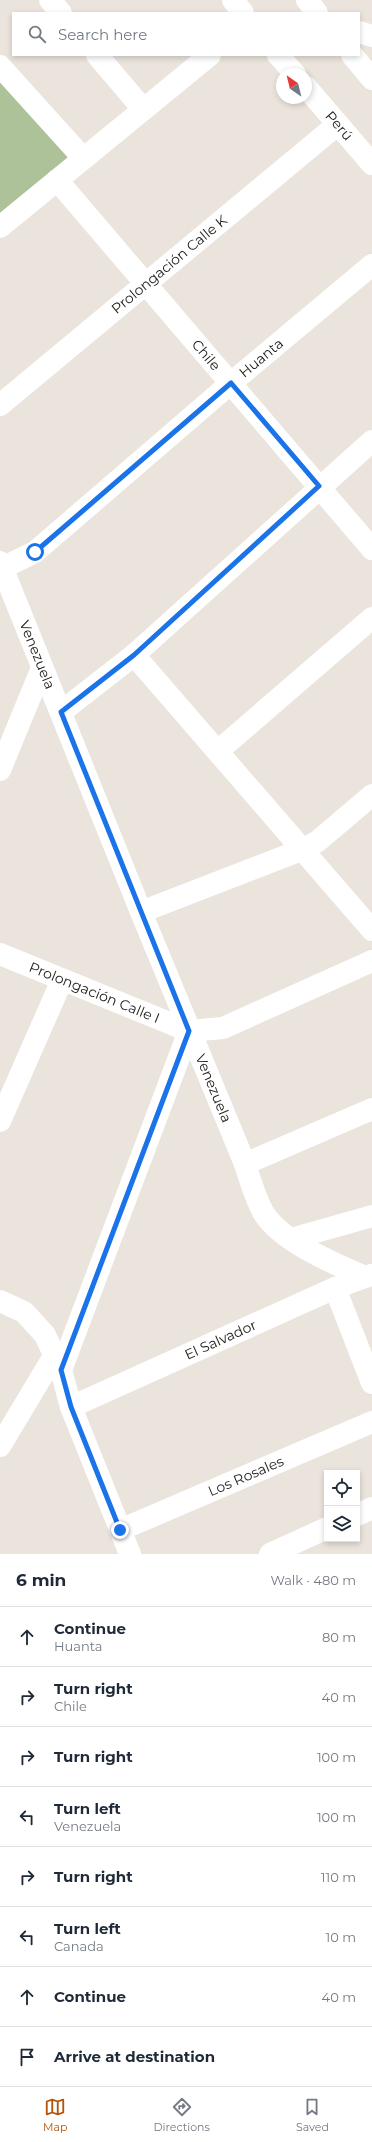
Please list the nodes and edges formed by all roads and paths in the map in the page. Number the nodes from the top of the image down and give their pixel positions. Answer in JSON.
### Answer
{"nodes":[{"id":1,"x":50,"y":0,"type":"edge"},
{"id":2,"x":233,"y":0,"type":"edge"},
{"id":3,"x":307,"y":0,"type":"edge"},
{"id":4,"x":60,"y":12,"type":"edge"},
{"id":5,"x":242,"y":12,"type":"edge"},
{"id":6,"x":316,"y":12,"type":"edge"},
{"id":7,"x":360,"y":32,"type":"edge"},
{"id":8,"x":372,"y":36,"type":"edge"},
{"id":9,"x":97,"y":56,"type":"edge"},
{"id":10,"x":209,"y":56,"type":"edge"},
{"id":11,"x":279,"y":56,"type":"edge"},
{"id":12,"x":353,"y":56,"type":"edge"},
{"id":13,"x":0,"y":66,"type":"edge"},
{"id":14,"x":290,"y":68,"type":"edge"},
{"id":15,"x":372,"y":79,"type":"edge"},
{"id":16,"x":312,"y":94,"type":"edge"},
{"id":17,"x":143,"y":109,"type":"junction"},
{"id":18,"x":338,"y":124,"type":"junction"},
{"id":19,"x":83,"y":158,"type":"junction"},
{"id":20,"x":372,"y":164,"type":"edge"},
{"id":21,"x":57,"y":180,"type":"junction"},
{"id":22,"x":0,"y":227,"type":"edge"},
{"id":23,"x":372,"y":265,"type":"edge"},
{"id":24,"x":147,"y":284,"type":"junction"},
{"id":25,"x":231,"y":383,"type":"junction"},
{"id":26,"x":0,"y":405,"type":"edge"},
{"id":27,"x":372,"y":441,"type":"edge"},
{"id":28,"x":319,"y":486,"type":"junction"},
{"id":29,"x":372,"y":549,"type":"edge"},
{"id":30,"x":1,"y":566,"type":"edge"},
{"id":31,"x":372,"y":618,"type":"edge"},
{"id":32,"x":134,"y":655,"type":"junction"},
{"id":33,"x":42,"y":668,"type":"junction"},
{"id":34,"x":61,"y":712,"type":"junction"},
{"id":35,"x":218,"y":752,"type":"junction"},
{"id":36,"x":0,"y":770,"type":"edge"},
{"id":37,"x":372,"y":795,"type":"edge"},
{"id":38,"x":304,"y":849,"type":"junction"},
{"id":39,"x":141,"y":912,"type":"junction"},
{"id":40,"x":372,"y":930,"type":"edge"},
{"id":41,"x":0,"y":954,"type":"edge"},
{"id":42,"x":372,"y":961,"type":"edge"},
{"id":43,"x":62,"y":980,"type":"junction"},
{"id":44,"x":189,"y":1031,"type":"junction"},
{"id":45,"x":372,"y":1109,"type":"edge"},
{"id":46,"x":0,"y":1121,"type":"edge"},
{"id":47,"x":245,"y":1164,"type":"junction"},
{"id":48,"x":372,"y":1216,"type":"edge"},
{"id":49,"x":291,"y":1239,"type":"junction"},
{"id":50,"x":368,"y":1276,"type":"edge"},
{"id":51,"x":335,"y":1288,"type":"junction"},
{"id":52,"x":0,"y":1301,"type":"edge"},
{"id":53,"x":58,"y":1363,"type":"junction"},
{"id":54,"x":372,"y":1383,"type":"edge"},
{"id":55,"x":71,"y":1407,"type":"junction"},
{"id":56,"x":372,"y":1422,"type":"edge"},
{"id":57,"x":0,"y":1446,"type":"edge"},
{"id":58,"x":372,"y":1508,"type":"edge"},
{"id":59,"x":360,"y":1514,"type":"edge"},
{"id":60,"x":324,"y":1529,"type":"edge"},
{"id":61,"x":120,"y":1530,"type":"junction"},
{"id":62,"x":130,"y":1554,"type":"edge"},
{"id":63,"x":270,"y":1554,"type":"edge"}],
"edges":[{"from":1,"to":4,"type":"street"},
{"from":2,"to":5,"type":"street"},
{"from":3,"to":6,"type":"street"},
{"from":7,"to":8,"type":"street"},
{"from":9,"to":17,"type":"street"},
{"from":10,"to":17,"type":"street"},
{"from":11,"to":14,"type":"street"},
{"from":12,"to":15,"type":"street"},
{"from":13,"to":19,"type":"street"},
{"from":16,"to":18,"type":"street","name":"Perú"},
{"from":17,"to":19,"type":"street"},
{"from":18,"to":20,"type":"street","name":"Perú"},
{"from":18,"to":24,"type":"street","name":"Prolongación Calle K"},
{"from":19,"to":21,"type":"street"},
{"from":21,"to":22,"type":"street"},
{"from":21,"to":24,"type":"street","name":"Chile"},
{"from":23,"to":25,"type":"street","name":"Huanta"},
{"from":24,"to":25,"type":"street","name":"Chile"},
{"from":24,"to":26,"type":"street","name":"Prolongación Calle K"},
{"from":25,"to":28,"type":"street","name":"Chile"},
{"from":25,"to":30,"type":"street","name":"Huanta"},
{"from":27,"to":28,"type":"street"},
{"from":28,"to":29,"type":"street","name":"Chile"},
{"from":28,"to":32,"type":"street"},
{"from":30,"to":33,"type":"street","name":"Venezuela"},
{"from":31,"to":35,"type":"street"},
{"from":32,"to":34,"type":"street"},
{"from":32,"to":35,"type":"street"},
{"from":33,"to":34,"type":"street","name":"Venezuela"},
{"from":33,"to":36,"type":"street"},
{"from":34,"to":39,"type":"street","name":"Venezuela"},
{"from":35,"to":38,"type":"street"},
{"from":37,"to":38,"type":"street"},
{"from":38,"to":39,"type":"street"},
{"from":38,"to":40,"type":"street"},
{"from":39,"to":44,"type":"street","name":"Venezuela"},
{"from":41,"to":43,"type":"street","name":"Prolongación Calle I"},
{"from":42,"to":44,"type":"street"},
{"from":43,"to":44,"type":"street","name":"Prolongación Calle I"},
{"from":43,"to":46,"type":"street"},
{"from":44,"to":47,"type":"street","name":"Venezuela"},
{"from":44,"to":53,"type":"street"},
{"from":45,"to":47,"type":"street"},
{"from":47,"to":49,"type":"street","name":"Venezuela"},
{"from":48,"to":49,"type":"street"},
{"from":49,"to":50,"type":"street","name":"Venezuela"},
{"from":50,"to":51,"type":"street","name":"El Salvador"},
{"from":51,"to":54,"type":"street"},
{"from":51,"to":55,"type":"street","name":"El Salvador"},
{"from":52,"to":53,"type":"street"},
{"from":53,"to":55,"type":"street"},
{"from":53,"to":57,"type":"street"},
{"from":55,"to":61,"type":"street"},
{"from":56,"to":61,"type":"street","name":"Los Rosales"},
{"from":58,"to":59,"type":"street"},
{"from":60,"to":63,"type":"street"},
{"from":61,"to":62,"type":"street"}]}
